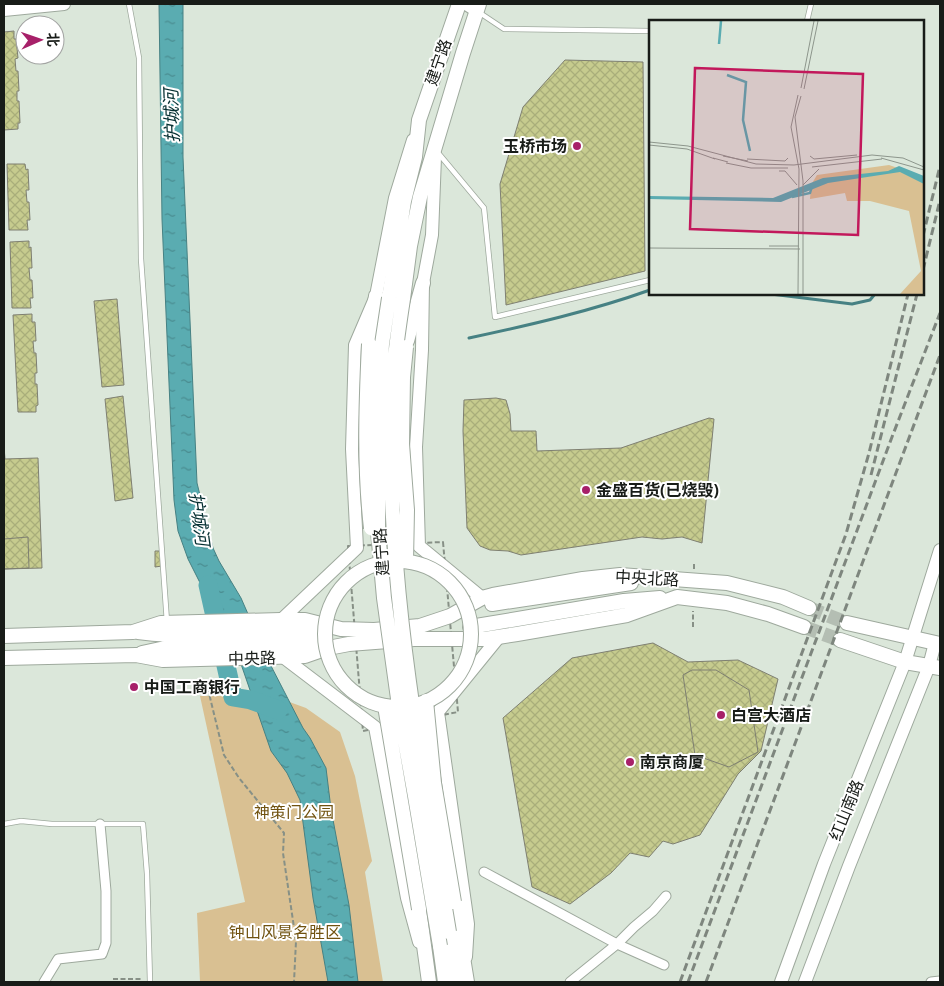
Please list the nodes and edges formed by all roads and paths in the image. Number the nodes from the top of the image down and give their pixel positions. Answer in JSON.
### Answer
{"nodes":[{"id":1,"x":64,"y":4,"type":"edge"},
{"id":2,"x":129,"y":4,"type":"edge"},
{"id":3,"x":459,"y":4,"type":"edge"},
{"id":4,"x":811,"y":4,"type":"edge"},
{"id":5,"x":474,"y":6,"type":"edge"},
{"id":6,"x":4,"y":10,"type":"edge"},
{"id":7,"x":808,"y":20,"type":"edge"},
{"id":8,"x":649,"y":31,"type":"edge"},
{"id":9,"x":435,"y":149,"type":"junction"},
{"id":10,"x":649,"y":280,"type":"edge"},
{"id":11,"x":423,"y":283,"type":"junction"},
{"id":12,"x":389,"y":298,"type":"junction"},
{"id":13,"x":940,"y":551,"type":"edge"},
{"id":14,"x":406,"y":561,"type":"junction"},
{"id":15,"x":375,"y":564,"type":"junction"},
{"id":16,"x":675,"y":580,"type":"junction"},
{"id":17,"x":677,"y":597,"type":"junction"},
{"id":18,"x":482,"y":598,"type":"junction"},
{"id":19,"x":466,"y":608,"type":"junction"},
{"id":20,"x":809,"y":608,"type":"tunnel mouth"},
{"id":21,"x":281,"y":620,"type":"junction"},
{"id":22,"x":167,"y":623,"type":"junction"},
{"id":23,"x":846,"y":623,"type":"tunnel mouth"},
{"id":24,"x":470,"y":627,"type":"junction"},
{"id":25,"x":804,"y":627,"type":"tunnel mouth"},
{"id":26,"x":133,"y":632,"type":"junction"},
{"id":27,"x":4,"y":636,"type":"edge"},
{"id":28,"x":325,"y":637,"type":"junction"},
{"id":29,"x":499,"y":637,"type":"junction"},
{"id":30,"x":913,"y":639,"type":"junction"},
{"id":31,"x":840,"y":640,"type":"tunnel mouth"},
{"id":32,"x":195,"y":641,"type":"junction"},
{"id":33,"x":938,"y":644,"type":"edge"},
{"id":34,"x":283,"y":657,"type":"junction"},
{"id":35,"x":4,"y":658,"type":"edge"},
{"id":36,"x":905,"y":662,"type":"junction"},
{"id":37,"x":935,"y":667,"type":"edge"},
{"id":38,"x":206,"y":681,"type":"dead end"},
{"id":39,"x":426,"y":701,"type":"junction"},
{"id":40,"x":386,"y":706,"type":"junction"},
{"id":41,"x":4,"y":824,"type":"edge"},
{"id":42,"x":100,"y":824,"type":"junction"},
{"id":43,"x":484,"y":872,"type":"dead end"},
{"id":44,"x":666,"y":896,"type":"dead end"},
{"id":45,"x":617,"y":944,"type":"junction"},
{"id":46,"x":664,"y":964,"type":"dead end"},
{"id":47,"x":465,"y":967,"type":"junction"},
{"id":48,"x":113,"y":979,"type":"dead end"},
{"id":49,"x":429,"y":980,"type":"edge"},
{"id":50,"x":148,"y":981,"type":"edge"},
{"id":51,"x":940,"y":981,"type":"edge"},
{"id":52,"x":44,"y":982,"type":"edge"},
{"id":53,"x":294,"y":982,"type":"edge"},
{"id":54,"x":445,"y":982,"type":"edge"},
{"id":55,"x":456,"y":982,"type":"edge"},
{"id":56,"x":467,"y":982,"type":"edge"},
{"id":57,"x":570,"y":982,"type":"edge"},
{"id":58,"x":781,"y":982,"type":"edge"},
{"id":59,"x":805,"y":982,"type":"edge"},
{"id":60,"x":932,"y":982,"type":"edge"}],
"edges":[{"from":1,"to":6,"type":"main road"},
{"from":2,"to":22,"type":"lane"},
{"from":3,"to":12,"type":"main road","name":"建宁路"},
{"from":4,"to":7,"type":"lane"},
{"from":5,"to":8,"type":"lane"},
{"from":5,"to":9,"type":"main road","name":"建宁路"},
{"from":9,"to":10,"type":"lane"},
{"from":9,"to":11,"type":"main road"},
{"from":9,"to":12,"type":"main road","name":"建宁路"},
{"from":11,"to":14,"type":"main road","bridge":true},
{"from":11,"to":18,"type":"main road"},
{"from":12,"to":15,"type":"main road","bridge":true},
{"from":12,"to":21,"type":"main road"},
{"from":12,"to":54,"type":"main road","name":"建宁路","bridge":true},
{"from":12,"to":55,"type":"main road","name":"建宁路","bridge":true},
{"from":13,"to":30,"type":"main road","name":"红山南路"},
{"from":14,"to":15,"type":"main road","bridge":true},
{"from":14,"to":19,"type":"main road","bridge":true},
{"from":15,"to":28,"type":"main road","bridge":true},
{"from":16,"to":18,"type":"main road","name":"中央北路"},
{"from":16,"to":19,"type":"main road"},
{"from":16,"to":20,"type":"main road","name":"中央北路"},
{"from":17,"to":24,"type":"main road"},
{"from":17,"to":25,"type":"main road","name":"中央北路"},
{"from":17,"to":29,"type":"main road","name":"中央北路"},
{"from":18,"to":21,"type":"main road","name":"中央路"},
{"from":19,"to":24,"type":"main road","bridge":true},
{"from":21,"to":32,"type":"main road","name":"中央路"},
{"from":22,"to":26,"type":"main road","name":"中央路"},
{"from":22,"to":32,"type":"main road","name":"中央路"},
{"from":23,"to":30,"type":"main road"},
{"from":24,"to":39,"type":"main road","bridge":true},
{"from":26,"to":27,"type":"main road","name":"中央路"},
{"from":26,"to":32,"type":"main road"},
{"from":28,"to":32,"type":"main road"},
{"from":28,"to":40,"type":"main road","bridge":true},
{"from":29,"to":34,"type":"main road","name":"中央路"},
{"from":29,"to":47,"type":"main road"},
{"from":30,"to":33,"type":"main road"},
{"from":30,"to":36,"type":"main road","name":"红山南路"},
{"from":31,"to":36,"type":"main road"},
{"from":32,"to":34,"type":"main road","name":"中央路"},
{"from":32,"to":35,"type":"main road"},
{"from":33,"to":37,"type":"main road"},
{"from":34,"to":49,"type":"main road"},
{"from":36,"to":37,"type":"main road"},
{"from":36,"to":58,"type":"main road","name":"红山南路"},
{"from":37,"to":59,"type":"main road"},
{"from":38,"to":53,"type":"path"},
{"from":39,"to":40,"type":"main road","bridge":true},
{"from":39,"to":47,"type":"main road","bridge":true},
{"from":40,"to":49,"type":"main road","bridge":true},
{"from":41,"to":42,"type":"lane"},
{"from":42,"to":50,"type":"lane"},
{"from":42,"to":52,"type":"street"},
{"from":43,"to":45,"type":"street"},
{"from":44,"to":45,"type":"street"},
{"from":45,"to":46,"type":"street"},
{"from":45,"to":57,"type":"street"},
{"from":47,"to":56,"type":"main road"},
{"from":48,"to":50,"type":"path"},
{"from":51,"to":60,"type":"street"}]}
